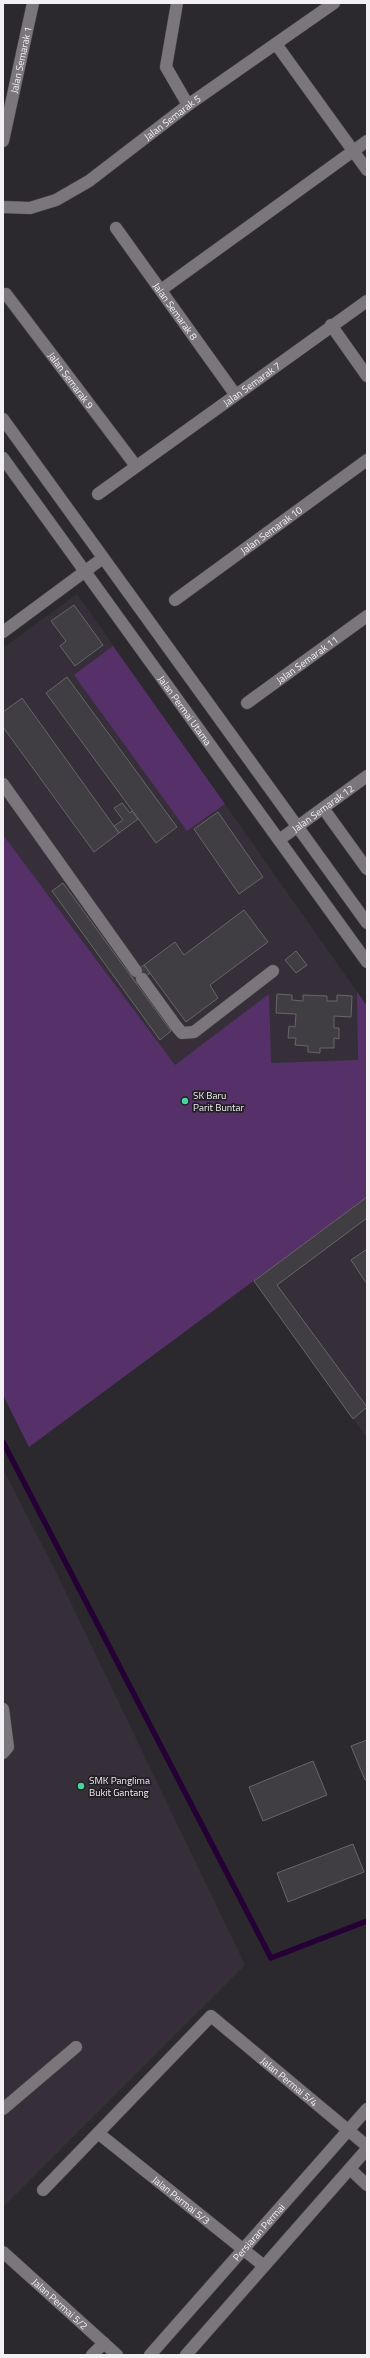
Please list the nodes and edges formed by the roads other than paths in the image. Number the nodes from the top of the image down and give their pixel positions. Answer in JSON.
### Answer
{"nodes":[{"id":1,"x":34,"y":3,"type":"edge"},
{"id":2,"x":177,"y":3,"type":"edge"},
{"id":3,"x":334,"y":3,"type":"edge"},
{"id":4,"x":276,"y":44,"type":"junction"},
{"id":5,"x":188,"y":105,"type":"junction"},
{"id":6,"x":3,"y":141,"type":"edge"},
{"id":7,"x":367,"y":141,"type":"edge"},
{"id":8,"x":353,"y":151,"type":"junction"},
{"id":9,"x":367,"y":170,"type":"edge"},
{"id":10,"x":3,"y":207,"type":"edge"},
{"id":11,"x":116,"y":228,"type":"dead end"},
{"id":12,"x":161,"y":290,"type":"junction"},
{"id":13,"x":6,"y":294,"type":"dead end"},
{"id":14,"x":367,"y":301,"type":"edge"},
{"id":15,"x":331,"y":325,"type":"junction"},
{"id":16,"x":367,"y":376,"type":"edge"},
{"id":17,"x":235,"y":394,"type":"junction"},
{"id":18,"x":3,"y":419,"type":"edge"},
{"id":19,"x":3,"y":458,"type":"edge"},
{"id":20,"x":367,"y":460,"type":"edge"},
{"id":21,"x":136,"y":466,"type":"junction"},
{"id":22,"x":98,"y":494,"type":"dead end"},
{"id":23,"x":104,"y":558,"type":"junction"},
{"id":24,"x":85,"y":571,"type":"junction"},
{"id":25,"x":175,"y":600,"type":"dead end"},
{"id":26,"x":367,"y":616,"type":"edge"},
{"id":27,"x":3,"y":632,"type":"edge"},
{"id":28,"x":247,"y":703,"type":"dead end"},
{"id":29,"x":367,"y":776,"type":"edge"},
{"id":30,"x":3,"y":784,"type":"edge"},
{"id":31,"x":323,"y":808,"type":"junction"},
{"id":32,"x":298,"y":826,"type":"junction"},
{"id":33,"x":279,"y":840,"type":"junction"},
{"id":34,"x":367,"y":869,"type":"edge"},
{"id":35,"x":367,"y":923,"type":"edge"},
{"id":36,"x":367,"y":962,"type":"edge"},
{"id":37,"x":273,"y":971,"type":"dead end"},
{"id":38,"x":3,"y":1709,"type":"edge"},
{"id":39,"x":3,"y":1753,"type":"edge"},
{"id":40,"x":76,"y":2047,"type":"dead end"},
{"id":41,"x":3,"y":2109,"type":"edge"},
{"id":42,"x":367,"y":2109,"type":"edge"},
{"id":43,"x":348,"y":2130,"type":"junction"},
{"id":44,"x":98,"y":2133,"type":"junction"},
{"id":45,"x":367,"y":2148,"type":"edge"},
{"id":46,"x":350,"y":2169,"type":"junction"},
{"id":47,"x":367,"y":2185,"type":"edge"},
{"id":48,"x":43,"y":2190,"type":"dead end"},
{"id":49,"x":244,"y":2250,"type":"junction"},
{"id":50,"x":3,"y":2252,"type":"edge"},
{"id":51,"x":264,"y":2266,"type":"junction"},
{"id":52,"x":104,"y":2343,"type":"junction"},
{"id":53,"x":92,"y":2355,"type":"edge"},
{"id":54,"x":117,"y":2355,"type":"edge"},
{"id":55,"x":150,"y":2355,"type":"edge"},
{"id":56,"x":186,"y":2355,"type":"edge"}],
"edges":[{"from":1,"to":6,"type":"street","name":"Jalan Semarak 1"},
{"from":2,"to":5,"type":"street"},
{"from":3,"to":4,"type":"street","name":"Jalan Semarak 5"},
{"from":4,"to":5,"type":"street","name":"Jalan Semarak 5"},
{"from":4,"to":8,"type":"street"},
{"from":5,"to":10,"type":"street","name":"Jalan Semarak 5"},
{"from":7,"to":8,"type":"street"},
{"from":8,"to":9,"type":"street"},
{"from":8,"to":12,"type":"street"},
{"from":11,"to":12,"type":"street","name":"Jalan Semarak 8"},
{"from":12,"to":17,"type":"street","name":"Jalan Semarak 8"},
{"from":13,"to":21,"type":"street","name":"Jalan Semarak 9"},
{"from":14,"to":15,"type":"street","name":"Jalan Semarak 7"},
{"from":15,"to":16,"type":"street"},
{"from":15,"to":17,"type":"street","name":"Jalan Semarak 7"},
{"from":17,"to":21,"type":"street","name":"Jalan Semarak 7"},
{"from":18,"to":23,"type":"street"},
{"from":19,"to":24,"type":"street","name":"Jalan Permai Utama"},
{"from":20,"to":25,"type":"street","name":"Jalan Semarak 10"},
{"from":21,"to":22,"type":"street","name":"Jalan Semarak 7"},
{"from":23,"to":24,"type":"street"},
{"from":23,"to":32,"type":"street"},
{"from":24,"to":27,"type":"street"},
{"from":24,"to":33,"type":"street","name":"Jalan Permai Utama"},
{"from":26,"to":28,"type":"street","name":"Jalan Semarak 11"},
{"from":29,"to":31,"type":"street","name":"Jalan Semarak 12"},
{"from":30,"to":37,"type":"street"},
{"from":31,"to":32,"type":"street","name":"Jalan Semarak 12"},
{"from":31,"to":34,"type":"street"},
{"from":32,"to":33,"type":"street","name":"Jalan Semarak 12"},
{"from":32,"to":35,"type":"street"},
{"from":33,"to":36,"type":"street","name":"Jalan Permai Utama"},
{"from":38,"to":39,"type":"street"},
{"from":40,"to":41,"type":"street"},
{"from":42,"to":43,"type":"street","name":"Persiaran Permai"},
{"from":43,"to":44,"type":"street","name":"Jalan Permai 5/4"},
{"from":43,"to":45,"type":"street","name":"Jalan Permai 5/4"},
{"from":43,"to":49,"type":"street","name":"Persiaran Permai"},
{"from":44,"to":48,"type":"street"},
{"from":44,"to":49,"type":"street","name":"Jalan Permai 5/3"},
{"from":45,"to":46,"type":"street"},
{"from":46,"to":47,"type":"street"},
{"from":46,"to":51,"type":"street"},
{"from":49,"to":51,"type":"street","name":"Jalan Permai 5/3"},
{"from":49,"to":55,"type":"street","name":"Persiaran Permai"},
{"from":50,"to":52,"type":"street","name":"Jalan Permai 5/2"},
{"from":51,"to":56,"type":"street"},
{"from":52,"to":53,"type":"street"},
{"from":52,"to":54,"type":"street","name":"Jalan Permai 5/2"}]}
